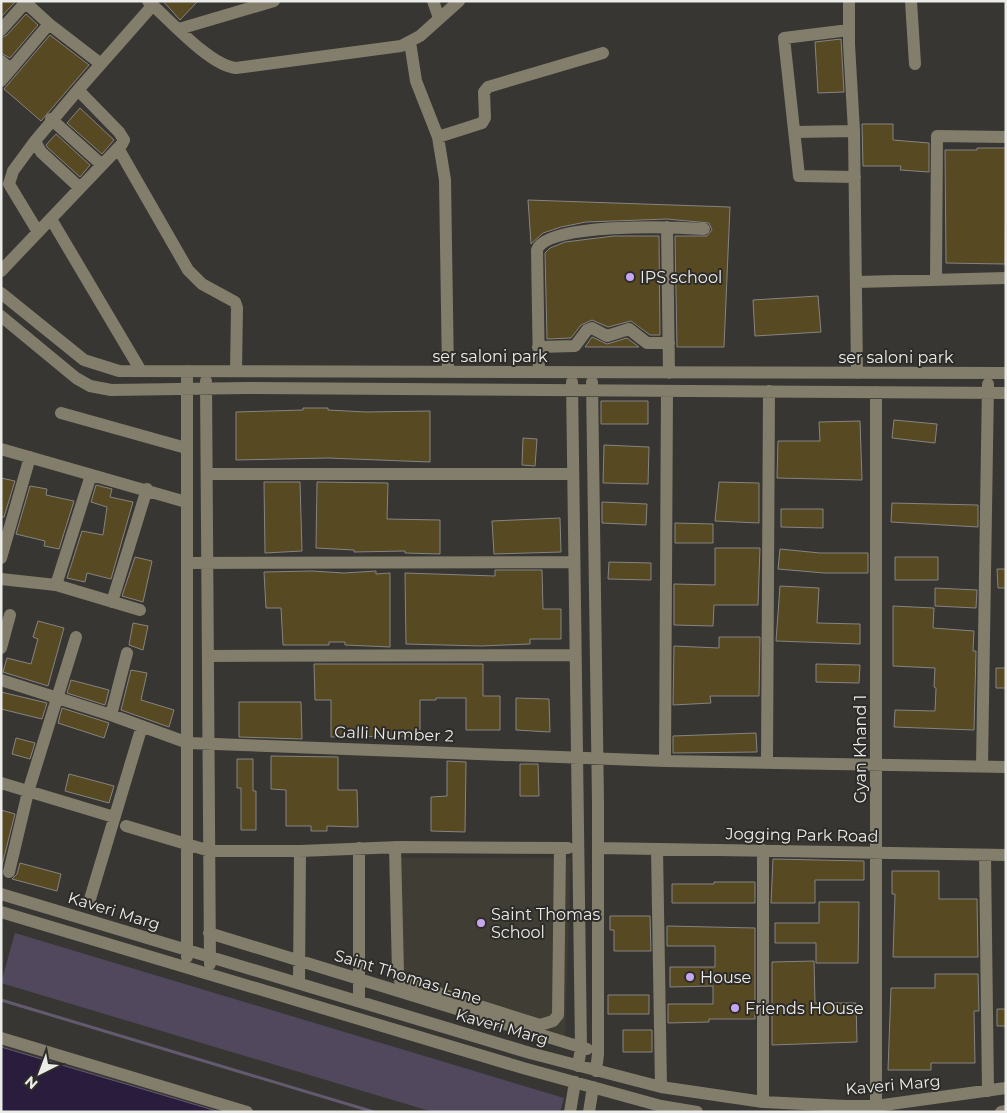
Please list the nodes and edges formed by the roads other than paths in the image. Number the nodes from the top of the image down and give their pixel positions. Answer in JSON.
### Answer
{"nodes":[{"id":1,"x":274,"y":1,"type":"edge"},
{"id":2,"x":433,"y":1,"type":"edge"},
{"id":3,"x":459,"y":1,"type":"edge"},
{"id":4,"x":849,"y":1,"type":"edge"},
{"id":5,"x":911,"y":1,"type":"edge"},
{"id":6,"x":24,"y":2,"type":"edge"},
{"id":7,"x":150,"y":3,"type":"edge"},
{"id":8,"x":439,"y":18,"type":"junction"},
{"id":9,"x":49,"y":24,"type":"junction"},
{"id":10,"x":180,"y":29,"type":"junction"},
{"id":11,"x":1,"y":30,"type":"edge"},
{"id":12,"x":849,"y":30,"type":"junction"},
{"id":13,"x":410,"y":42,"type":"junction"},
{"id":14,"x":603,"y":54,"type":"dead end"},
{"id":15,"x":101,"y":64,"type":"junction"},
{"id":16,"x":915,"y":64,"type":"dead end"},
{"id":17,"x":6,"y":65,"type":"edge"},
{"id":18,"x":1,"y":81,"type":"edge"},
{"id":19,"x":78,"y":90,"type":"junction"},
{"id":20,"x":51,"y":120,"type":"junction"},
{"id":21,"x":854,"y":131,"type":"junction"},
{"id":22,"x":795,"y":132,"type":"junction"},
{"id":23,"x":1006,"y":136,"type":"edge"},
{"id":24,"x":438,"y":138,"type":"junction"},
{"id":25,"x":35,"y":141,"type":"junction"},
{"id":26,"x":118,"y":148,"type":"junction"},
{"id":27,"x":102,"y":165,"type":"junction"},
{"id":28,"x":855,"y":177,"type":"junction"},
{"id":29,"x":80,"y":188,"type":"junction"},
{"id":30,"x":51,"y":218,"type":"junction"},
{"id":31,"x":667,"y":227,"type":"junction"},
{"id":32,"x":704,"y":229,"type":"dead end"},
{"id":33,"x":38,"y":232,"type":"junction"},
{"id":34,"x":1,"y":271,"type":"edge"},
{"id":35,"x":1006,"y":278,"type":"edge"},
{"id":36,"x":936,"y":280,"type":"junction"},
{"id":37,"x":857,"y":282,"type":"junction"},
{"id":38,"x":1,"y":292,"type":"edge"},
{"id":39,"x":1,"y":316,"type":"edge"},
{"id":40,"x":669,"y":342,"type":"junction"},
{"id":41,"x":538,"y":347,"type":"junction"},
{"id":42,"x":141,"y":371,"type":"junction"},
{"id":43,"x":186,"y":371,"type":"junction"},
{"id":44,"x":206,"y":371,"type":"junction"},
{"id":45,"x":236,"y":372,"type":"junction"},
{"id":46,"x":448,"y":372,"type":"junction"},
{"id":47,"x":539,"y":372,"type":"junction"},
{"id":48,"x":572,"y":372,"type":"junction"},
{"id":49,"x":592,"y":372,"type":"junction"},
{"id":50,"x":669,"y":372,"type":"junction"},
{"id":51,"x":857,"y":373,"type":"junction"},
{"id":52,"x":988,"y":373,"type":"junction"},
{"id":53,"x":1006,"y":374,"type":"edge"},
{"id":54,"x":186,"y":389,"type":"junction"},
{"id":55,"x":206,"y":389,"type":"junction"},
{"id":56,"x":572,"y":390,"type":"junction"},
{"id":57,"x":592,"y":390,"type":"junction"},
{"id":58,"x":667,"y":391,"type":"junction"},
{"id":59,"x":769,"y":391,"type":"junction"},
{"id":60,"x":876,"y":392,"type":"junction"},
{"id":61,"x":988,"y":393,"type":"junction"},
{"id":62,"x":1006,"y":393,"type":"edge"},
{"id":63,"x":61,"y":414,"type":"dead end"},
{"id":64,"x":186,"y":448,"type":"junction"},
{"id":65,"x":1,"y":449,"type":"edge"},
{"id":66,"x":30,"y":457,"type":"junction"},
{"id":67,"x":207,"y":474,"type":"junction"},
{"id":68,"x":574,"y":474,"type":"junction"},
{"id":69,"x":91,"y":475,"type":"junction"},
{"id":70,"x":147,"y":490,"type":"junction"},
{"id":71,"x":186,"y":502,"type":"junction"},
{"id":72,"x":1,"y":558,"type":"edge"},
{"id":73,"x":574,"y":562,"type":"junction"},
{"id":74,"x":187,"y":563,"type":"junction"},
{"id":75,"x":207,"y":563,"type":"junction"},
{"id":76,"x":1,"y":579,"type":"edge"},
{"id":77,"x":56,"y":585,"type":"junction"},
{"id":78,"x":112,"y":602,"type":"junction"},
{"id":79,"x":140,"y":610,"type":"dead end"},
{"id":80,"x":10,"y":615,"type":"dead end"},
{"id":81,"x":76,"y":637,"type":"dead end"},
{"id":82,"x":1,"y":648,"type":"edge"},
{"id":83,"x":127,"y":653,"type":"dead end"},
{"id":84,"x":576,"y":655,"type":"junction"},
{"id":85,"x":208,"y":656,"type":"junction"},
{"id":86,"x":1,"y":680,"type":"edge"},
{"id":87,"x":58,"y":697,"type":"junction"},
{"id":88,"x":111,"y":715,"type":"junction"},
{"id":89,"x":142,"y":726,"type":"junction"},
{"id":90,"x":188,"y":743,"type":"junction"},
{"id":91,"x":208,"y":744,"type":"junction"},
{"id":92,"x":578,"y":757,"type":"junction"},
{"id":93,"x":597,"y":759,"type":"junction"},
{"id":94,"x":665,"y":761,"type":"junction"},
{"id":95,"x":767,"y":762,"type":"junction"},
{"id":96,"x":877,"y":765,"type":"junction"},
{"id":97,"x":982,"y":766,"type":"junction"},
{"id":98,"x":1006,"y":767,"type":"edge"},
{"id":99,"x":1,"y":784,"type":"edge"},
{"id":100,"x":28,"y":792,"type":"junction"},
{"id":101,"x":114,"y":817,"type":"junction"},
{"id":102,"x":126,"y":826,"type":"dead end"},
{"id":103,"x":189,"y":844,"type":"junction"},
{"id":104,"x":395,"y":847,"type":"junction"},
{"id":105,"x":359,"y":848,"type":"junction"},
{"id":106,"x":560,"y":848,"type":"junction"},
{"id":107,"x":578,"y":848,"type":"junction"},
{"id":108,"x":598,"y":848,"type":"junction"},
{"id":109,"x":657,"y":849,"type":"junction"},
{"id":110,"x":763,"y":850,"type":"junction"},
{"id":111,"x":210,"y":851,"type":"junction"},
{"id":112,"x":300,"y":851,"type":"junction"},
{"id":113,"x":877,"y":852,"type":"junction"},
{"id":114,"x":985,"y":855,"type":"junction"},
{"id":115,"x":1006,"y":855,"type":"edge"},
{"id":116,"x":9,"y":872,"type":"dead end"},
{"id":117,"x":1,"y":894,"type":"edge"},
{"id":118,"x":90,"y":899,"type":"dead end"},
{"id":119,"x":1,"y":912,"type":"edge"},
{"id":120,"x":209,"y":933,"type":"junction"},
{"id":121,"x":187,"y":950,"type":"junction"},
{"id":122,"x":210,"y":956,"type":"junction"},
{"id":123,"x":299,"y":960,"type":"junction"},
{"id":124,"x":187,"y":968,"type":"junction"},
{"id":125,"x":210,"y":974,"type":"junction"},
{"id":126,"x":359,"y":979,"type":"junction"},
{"id":127,"x":299,"y":983,"type":"junction"},
{"id":128,"x":404,"y":988,"type":"junction"},
{"id":129,"x":359,"y":1001,"type":"junction"},
{"id":130,"x":499,"y":1019,"type":"junction"},
{"id":131,"x":553,"y":1021,"type":"junction"},
{"id":132,"x":1,"y":1038,"type":"edge"},
{"id":133,"x":552,"y":1039,"type":"junction"},
{"id":134,"x":498,"y":1043,"type":"junction"},
{"id":135,"x":581,"y":1048,"type":"junction"},
{"id":136,"x":598,"y":1050,"type":"junction"},
{"id":137,"x":578,"y":1066,"type":"junction"},
{"id":138,"x":596,"y":1071,"type":"junction"},
{"id":139,"x":575,"y":1082,"type":"junction"},
{"id":140,"x":593,"y":1087,"type":"junction"},
{"id":141,"x":661,"y":1087,"type":"junction"},
{"id":142,"x":1006,"y":1088,"type":"edge"},
{"id":143,"x":988,"y":1092,"type":"junction"},
{"id":144,"x":763,"y":1102,"type":"junction"},
{"id":145,"x":876,"y":1106,"type":"junction"},
{"id":146,"x":1006,"y":1111,"type":"edge"},
{"id":147,"x":247,"y":1112,"type":"edge"},
{"id":148,"x":570,"y":1112,"type":"edge"},
{"id":149,"x":589,"y":1112,"type":"edge"},
{"id":150,"x":697,"y":1112,"type":"edge"},
{"id":151,"x":1001,"y":1112,"type":"edge"}],
"edges":[{"from":1,"to":10,"type":"street"},
{"from":2,"to":8,"type":"street"},
{"from":3,"to":8,"type":"street"},
{"from":4,"to":12,"type":"street"},
{"from":5,"to":16,"type":"street"},
{"from":6,"to":9,"type":"street"},
{"from":6,"to":11,"type":"street"},
{"from":7,"to":10,"type":"street"},
{"from":7,"to":15,"type":"street"},
{"from":8,"to":13,"type":"street"},
{"from":9,"to":15,"type":"street"},
{"from":9,"to":17,"type":"street"},
{"from":10,"to":13,"type":"street"},
{"from":12,"to":21,"type":"street"},
{"from":12,"to":22,"type":"street"},
{"from":13,"to":24,"type":"street"},
{"from":14,"to":24,"type":"street"},
{"from":15,"to":19,"type":"street"},
{"from":17,"to":18,"type":"street"},
{"from":19,"to":20,"type":"street"},
{"from":19,"to":26,"type":"street"},
{"from":20,"to":25,"type":"street"},
{"from":20,"to":27,"type":"street"},
{"from":21,"to":22,"type":"street"},
{"from":21,"to":28,"type":"street"},
{"from":22,"to":28,"type":"street"},
{"from":23,"to":36,"type":"street"},
{"from":24,"to":46,"type":"street"},
{"from":25,"to":29,"type":"street"},
{"from":25,"to":33,"type":"street"},
{"from":26,"to":27,"type":"street"},
{"from":26,"to":45,"type":"street"},
{"from":27,"to":29,"type":"street"},
{"from":28,"to":37,"type":"street"},
{"from":29,"to":30,"type":"street"},
{"from":30,"to":33,"type":"street"},
{"from":30,"to":42,"type":"street"},
{"from":31,"to":32,"type":"street"},
{"from":31,"to":40,"type":"street"},
{"from":31,"to":41,"type":"street"},
{"from":33,"to":34,"type":"street"},
{"from":35,"to":36,"type":"street"},
{"from":36,"to":37,"type":"street"},
{"from":37,"to":51,"type":"street"},
{"from":38,"to":42,"type":"street","name":"ser saloni park"},
{"from":39,"to":54,"type":"street"},
{"from":40,"to":41,"type":"street"},
{"from":40,"to":50,"type":"street"},
{"from":41,"to":47,"type":"street"},
{"from":42,"to":43,"type":"street","name":"ser saloni park"},
{"from":43,"to":44,"type":"street","name":"ser saloni park"},
{"from":43,"to":54,"type":"street"},
{"from":44,"to":45,"type":"street","name":"ser saloni park"},
{"from":44,"to":55,"type":"street"},
{"from":45,"to":46,"type":"street","name":"ser saloni park"},
{"from":46,"to":47,"type":"street","name":"ser saloni park"},
{"from":47,"to":48,"type":"street","name":"ser saloni park"},
{"from":48,"to":49,"type":"street","name":"ser saloni park"},
{"from":48,"to":56,"type":"street"},
{"from":49,"to":50,"type":"street","name":"ser saloni park"},
{"from":49,"to":57,"type":"street"},
{"from":50,"to":51,"type":"street","name":"ser saloni park"},
{"from":51,"to":52,"type":"street","name":"ser saloni park"},
{"from":52,"to":53,"type":"street","name":"ser saloni park"},
{"from":52,"to":61,"type":"street"},
{"from":54,"to":55,"type":"street"},
{"from":54,"to":64,"type":"street"},
{"from":55,"to":56,"type":"street"},
{"from":55,"to":67,"type":"street"},
{"from":56,"to":57,"type":"street"},
{"from":56,"to":68,"type":"street"},
{"from":57,"to":58,"type":"street"},
{"from":57,"to":93,"type":"street"},
{"from":58,"to":59,"type":"street"},
{"from":58,"to":94,"type":"street"},
{"from":59,"to":60,"type":"street"},
{"from":59,"to":95,"type":"street"},
{"from":60,"to":61,"type":"street"},
{"from":60,"to":96,"type":"street","name":"Gyan Khand 1"},
{"from":61,"to":62,"type":"street"},
{"from":61,"to":97,"type":"street"},
{"from":63,"to":64,"type":"street"},
{"from":64,"to":71,"type":"street"},
{"from":65,"to":66,"type":"street"},
{"from":66,"to":69,"type":"street"},
{"from":66,"to":72,"type":"street"},
{"from":67,"to":68,"type":"street"},
{"from":67,"to":75,"type":"street"},
{"from":68,"to":73,"type":"street"},
{"from":69,"to":70,"type":"street"},
{"from":69,"to":77,"type":"street"},
{"from":70,"to":71,"type":"street"},
{"from":70,"to":78,"type":"street"},
{"from":71,"to":74,"type":"street"},
{"from":73,"to":75,"type":"street"},
{"from":73,"to":84,"type":"street"},
{"from":74,"to":75,"type":"street"},
{"from":74,"to":90,"type":"street"},
{"from":75,"to":85,"type":"street"},
{"from":76,"to":77,"type":"street"},
{"from":77,"to":78,"type":"street"},
{"from":78,"to":79,"type":"street"},
{"from":80,"to":82,"type":"street"},
{"from":81,"to":87,"type":"street"},
{"from":83,"to":88,"type":"street"},
{"from":84,"to":85,"type":"street"},
{"from":84,"to":92,"type":"street"},
{"from":85,"to":91,"type":"street"},
{"from":86,"to":87,"type":"street","name":"Galli Number 2"},
{"from":87,"to":88,"type":"street","name":"Galli Number 2"},
{"from":87,"to":100,"type":"street"},
{"from":88,"to":89,"type":"street","name":"Galli Number 2"},
{"from":89,"to":90,"type":"street","name":"Galli Number 2"},
{"from":89,"to":101,"type":"street"},
{"from":90,"to":91,"type":"street","name":"Galli Number 2"},
{"from":90,"to":103,"type":"street"},
{"from":91,"to":92,"type":"street","name":"Galli Number 2"},
{"from":91,"to":111,"type":"street"},
{"from":92,"to":93,"type":"street","name":"Galli Number 2"},
{"from":92,"to":107,"type":"street"},
{"from":93,"to":94,"type":"street","name":"Galli Number 2"},
{"from":93,"to":108,"type":"street"},
{"from":94,"to":95,"type":"street","name":"Galli Number 2"},
{"from":95,"to":96,"type":"street","name":"Galli Number 2"},
{"from":96,"to":97,"type":"street","name":"Galli Number 2"},
{"from":96,"to":113,"type":"street","name":"Gyan Khand 1"},
{"from":97,"to":98,"type":"street","name":"Galli Number 2"},
{"from":99,"to":100,"type":"street"},
{"from":100,"to":101,"type":"street"},
{"from":100,"to":116,"type":"street"},
{"from":101,"to":118,"type":"street"},
{"from":102,"to":103,"type":"street"},
{"from":103,"to":111,"type":"street"},
{"from":103,"to":121,"type":"street"},
{"from":104,"to":105,"type":"street"},
{"from":104,"to":106,"type":"street"},
{"from":104,"to":128,"type":"street"},
{"from":105,"to":112,"type":"street"},
{"from":105,"to":126,"type":"street"},
{"from":106,"to":107,"type":"street"},
{"from":106,"to":131,"type":"street"},
{"from":107,"to":135,"type":"street"},
{"from":108,"to":109,"type":"street","name":"Jogging Park Road"},
{"from":108,"to":136,"type":"street"},
{"from":109,"to":110,"type":"street","name":"Jogging Park Road"},
{"from":109,"to":141,"type":"street"},
{"from":110,"to":113,"type":"street","name":"Jogging Park Road"},
{"from":110,"to":144,"type":"street"},
{"from":111,"to":112,"type":"street"},
{"from":111,"to":120,"type":"street"},
{"from":112,"to":123,"type":"street"},
{"from":113,"to":114,"type":"street","name":"Jogging Park Road"},
{"from":113,"to":145,"type":"street","name":"Gyan Khand 1"},
{"from":114,"to":115,"type":"street","name":"Jogging Park Road"},
{"from":114,"to":143,"type":"street"},
{"from":117,"to":121,"type":"street","name":"Kaveri Marg"},
{"from":119,"to":124,"type":"street","name":"Kaveri Marg"},
{"from":120,"to":122,"type":"street"},
{"from":120,"to":123,"type":"street","name":"Saint Thomas Lane"},
{"from":121,"to":122,"type":"street","name":"Kaveri Marg"},
{"from":121,"to":124,"type":"street"},
{"from":122,"to":125,"type":"street"},
{"from":122,"to":127,"type":"street","name":"Kaveri Marg"},
{"from":123,"to":126,"type":"street","name":"Saint Thomas Lane"},
{"from":123,"to":127,"type":"street"},
{"from":124,"to":125,"type":"street","name":"Kaveri Marg"},
{"from":125,"to":139,"type":"street","name":"Kaveri Marg"},
{"from":126,"to":128,"type":"street","name":"Saint Thomas Lane"},
{"from":126,"to":129,"type":"street"},
{"from":127,"to":129,"type":"street","name":"Kaveri Marg"},
{"from":128,"to":130,"type":"street","name":"Saint Thomas Lane"},
{"from":129,"to":134,"type":"street","name":"Kaveri Marg"},
{"from":130,"to":131,"type":"street"},
{"from":130,"to":133,"type":"street","name":"Saint Thomas Lane"},
{"from":130,"to":134,"type":"street"},
{"from":131,"to":133,"type":"street"},
{"from":132,"to":147,"type":"street"},
{"from":133,"to":135,"type":"street","name":"Saint Thomas Lane"},
{"from":134,"to":137,"type":"street","name":"Kaveri Marg"},
{"from":135,"to":136,"type":"street","name":"Saint Thomas Lane"},
{"from":135,"to":137,"type":"street"},
{"from":136,"to":138,"type":"street"},
{"from":137,"to":138,"type":"street","name":"Kaveri Marg"},
{"from":138,"to":141,"type":"street","name":"Kaveri Marg"},
{"from":139,"to":140,"type":"street","name":"Kaveri Marg"},
{"from":139,"to":148,"type":"street"},
{"from":140,"to":149,"type":"street"},
{"from":140,"to":150,"type":"street","name":"Kaveri Marg"},
{"from":141,"to":144,"type":"street","name":"Kaveri Marg"},
{"from":142,"to":143,"type":"street","name":"Kaveri Marg"},
{"from":143,"to":145,"type":"street","name":"Kaveri Marg"},
{"from":144,"to":145,"type":"street","name":"Kaveri Marg"},
{"from":146,"to":151,"type":"street"}]}
